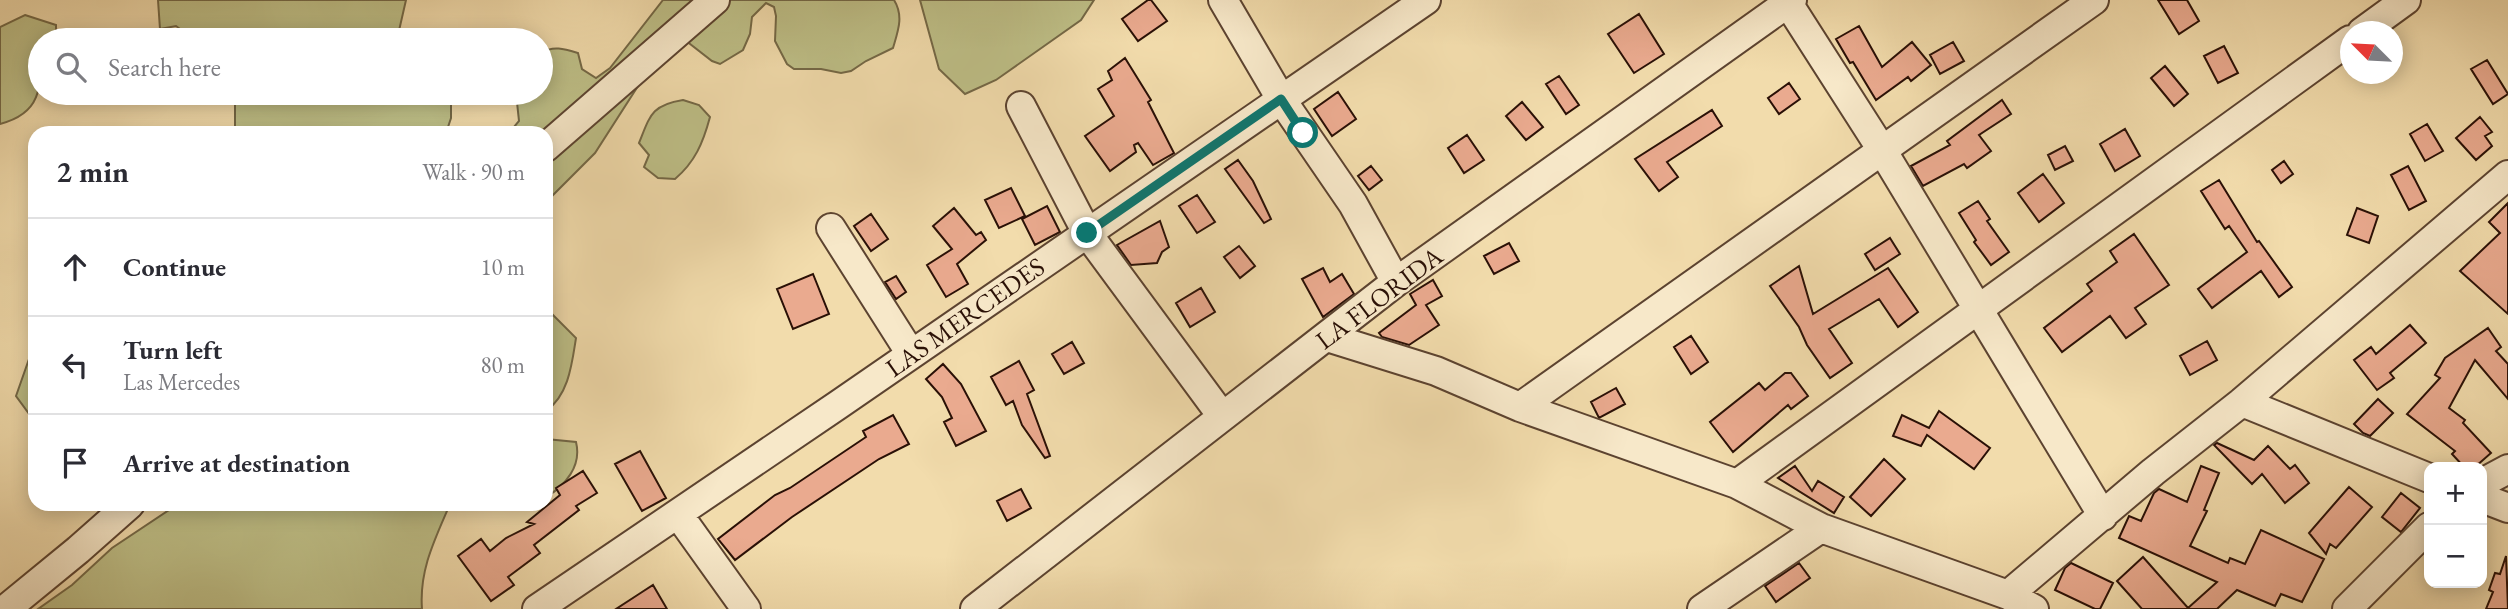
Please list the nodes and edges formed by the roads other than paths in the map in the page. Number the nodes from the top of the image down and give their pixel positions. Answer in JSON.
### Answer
{"nodes":[{"id":1,"x":715,"y":0,"type":"edge"},
{"id":2,"x":1223,"y":0,"type":"edge"},
{"id":3,"x":1426,"y":0,"type":"edge"},
{"id":4,"x":2094,"y":0,"type":"edge"},
{"id":5,"x":2406,"y":0,"type":"edge"},
{"id":6,"x":1789,"y":1,"type":"edge"},
{"id":7,"x":2377,"y":21,"type":"edge"},
{"id":8,"x":2340,"y":47,"type":"edge"},
{"id":9,"x":1281,"y":99,"type":"junction"},
{"id":10,"x":1021,"y":106,"type":"dead end"},
{"id":11,"x":553,"y":141,"type":"edge"},
{"id":12,"x":1882,"y":150,"type":"junction"},
{"id":13,"x":2508,"y":175,"type":"edge"},
{"id":14,"x":831,"y":228,"type":"dead end"},
{"id":15,"x":1087,"y":233,"type":"junction"},
{"id":16,"x":1396,"y":282,"type":"junction"},
{"id":17,"x":1978,"y":310,"type":"junction"},
{"id":18,"x":1327,"y":337,"type":"junction"},
{"id":19,"x":911,"y":354,"type":"junction"},
{"id":20,"x":2242,"y":402,"type":"junction"},
{"id":21,"x":1520,"y":407,"type":"junction"},
{"id":22,"x":1222,"y":416,"type":"junction"},
{"id":23,"x":2508,"y":469,"type":"edge"},
{"id":24,"x":2424,"y":476,"type":"edge"},
{"id":25,"x":2487,"y":480,"type":"edge"},
{"id":26,"x":1737,"y":484,"type":"junction"},
{"id":27,"x":2487,"y":500,"type":"edge"},
{"id":28,"x":2508,"y":508,"type":"edge"},
{"id":29,"x":122,"y":511,"type":"edge"},
{"id":30,"x":678,"y":514,"type":"junction"},
{"id":31,"x":2103,"y":516,"type":"junction"},
{"id":32,"x":1821,"y":528,"type":"junction"},
{"id":33,"x":2424,"y":532,"type":"edge"},
{"id":34,"x":2008,"y":595,"type":"junction"},
{"id":35,"x":6,"y":609,"type":"edge"},
{"id":36,"x":537,"y":609,"type":"edge"},
{"id":37,"x":746,"y":609,"type":"edge"},
{"id":38,"x":975,"y":609,"type":"edge"},
{"id":39,"x":1702,"y":609,"type":"edge"},
{"id":40,"x":2034,"y":609,"type":"edge"},
{"id":41,"x":2347,"y":609,"type":"edge"}],
"edges":[{"from":1,"to":11,"type":"street"},
{"from":2,"to":9,"type":"street"},
{"from":3,"to":9,"type":"street","name":"LAS MERCEDES"},
{"from":4,"to":12,"type":"street"},
{"from":5,"to":7,"type":"street"},
{"from":6,"to":12,"type":"street"},
{"from":6,"to":16,"type":"street","name":"LA FLORIDA"},
{"from":8,"to":17,"type":"street"},
{"from":9,"to":15,"type":"street","name":"LAS MERCEDES"},
{"from":9,"to":16,"type":"street"},
{"from":10,"to":15,"type":"street"},
{"from":12,"to":17,"type":"street"},
{"from":12,"to":21,"type":"street"},
{"from":13,"to":20,"type":"street"},
{"from":14,"to":19,"type":"street"},
{"from":15,"to":19,"type":"street","name":"LAS MERCEDES"},
{"from":15,"to":22,"type":"street"},
{"from":16,"to":18,"type":"street","name":"LA FLORIDA"},
{"from":17,"to":26,"type":"street"},
{"from":17,"to":31,"type":"street"},
{"from":18,"to":21,"type":"street"},
{"from":18,"to":22,"type":"street","name":"LA FLORIDA"},
{"from":19,"to":30,"type":"street","name":"LAS MERCEDES"},
{"from":20,"to":24,"type":"street"},
{"from":20,"to":31,"type":"street"},
{"from":21,"to":26,"type":"street"},
{"from":22,"to":38,"type":"street","name":"LA FLORIDA"},
{"from":23,"to":25,"type":"street"},
{"from":26,"to":32,"type":"street"},
{"from":27,"to":28,"type":"street"},
{"from":29,"to":35,"type":"street"},
{"from":30,"to":36,"type":"street","name":"LAS MERCEDES"},
{"from":30,"to":37,"type":"street"},
{"from":31,"to":34,"type":"street"},
{"from":32,"to":34,"type":"street"},
{"from":32,"to":39,"type":"street"},
{"from":33,"to":41,"type":"street"},
{"from":34,"to":40,"type":"street"}]}
